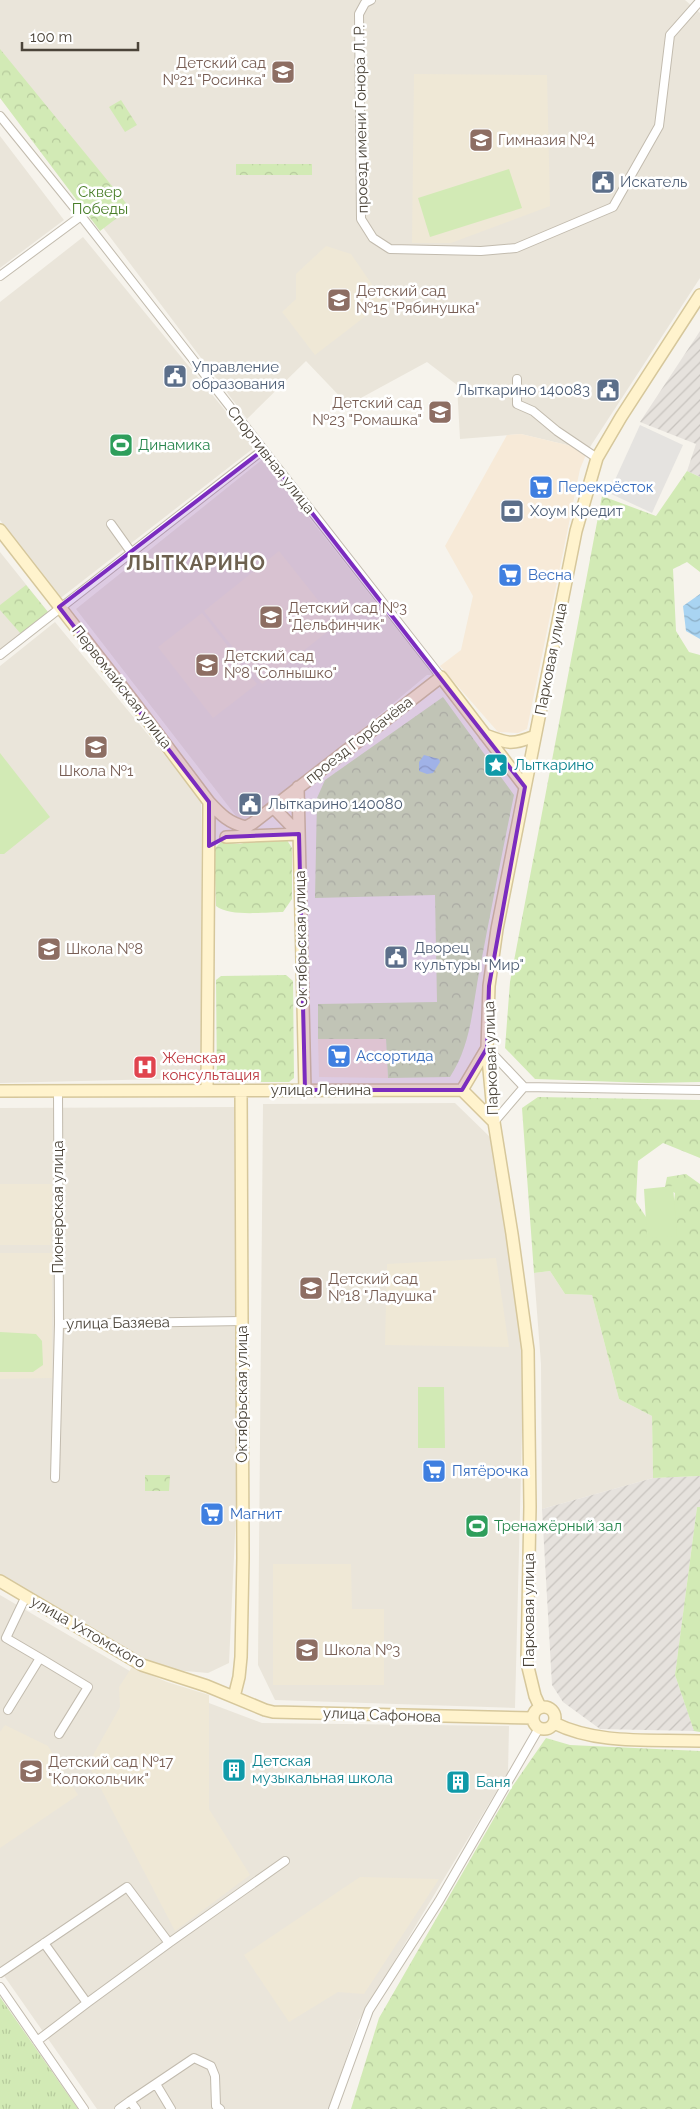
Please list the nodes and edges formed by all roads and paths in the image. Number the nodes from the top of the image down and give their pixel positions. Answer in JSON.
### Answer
{"nodes":[{"id":1,"x":371,"y":0,"type":"edge"},
{"id":2,"x":700,"y":1,"type":"edge"},
{"id":3,"x":0,"y":116,"type":"edge"},
{"id":4,"x":81,"y":216,"type":"junction"},
{"id":5,"x":0,"y":276,"type":"edge"},
{"id":6,"x":700,"y":295,"type":"edge"},
{"id":7,"x":517,"y":379,"type":"dead end"},
{"id":8,"x":263,"y":450,"type":"junction"},
{"id":9,"x":597,"y":458,"type":"junction"},
{"id":10,"x":111,"y":524,"type":"dead end"},
{"id":11,"x":0,"y":530,"type":"edge"},
{"id":12,"x":131,"y":552,"type":"junction"},
{"id":13,"x":60,"y":607,"type":"junction"},
{"id":14,"x":0,"y":655,"type":"edge"},
{"id":15,"x":442,"y":676,"type":"junction"},
{"id":16,"x":486,"y":735,"type":"junction"},
{"id":17,"x":535,"y":736,"type":"junction"},
{"id":18,"x":298,"y":787,"type":"junction"},
{"id":19,"x":525,"y":787,"type":"junction"},
{"id":20,"x":209,"y":802,"type":"junction"},
{"id":21,"x":273,"y":807,"type":"junction"},
{"id":22,"x":250,"y":825,"type":"junction"},
{"id":23,"x":299,"y":834,"type":"junction"},
{"id":24,"x":226,"y":837,"type":"junction"},
{"id":25,"x":209,"y":846,"type":"junction"},
{"id":26,"x":487,"y":1048,"type":"junction"},
{"id":27,"x":524,"y":1087,"type":"junction"},
{"id":28,"x":207,"y":1090,"type":"junction"},
{"id":29,"x":241,"y":1090,"type":"junction"},
{"id":30,"x":305,"y":1090,"type":"junction"},
{"id":31,"x":462,"y":1090,"type":"junction"},
{"id":32,"x":700,"y":1090,"type":"edge"},
{"id":33,"x":0,"y":1091,"type":"edge"},
{"id":34,"x":58,"y":1091,"type":"junction"},
{"id":35,"x":494,"y":1122,"type":"junction"},
{"id":36,"x":242,"y":1322,"type":"junction"},
{"id":37,"x":59,"y":1324,"type":"junction"},
{"id":38,"x":55,"y":1478,"type":"dead end"},
{"id":39,"x":0,"y":1582,"type":"edge"},
{"id":40,"x":26,"y":1596,"type":"junction"},
{"id":41,"x":40,"y":1658,"type":"junction"},
{"id":42,"x":234,"y":1697,"type":"junction"},
{"id":43,"x":540,"y":1707,"type":"junction"},
{"id":44,"x":8,"y":1710,"type":"dead end"},
{"id":45,"x":536,"y":1723,"type":"junction"},
{"id":46,"x":554,"y":1723,"type":"junction"},
{"id":47,"x":59,"y":1734,"type":"dead end"},
{"id":48,"x":700,"y":1741,"type":"edge"},
{"id":49,"x":284,"y":1861,"type":"dead end"},
{"id":50,"x":44,"y":1943,"type":"junction"},
{"id":51,"x":170,"y":1943,"type":"junction"},
{"id":52,"x":0,"y":1973,"type":"edge"},
{"id":53,"x":0,"y":1988,"type":"edge"},
{"id":54,"x":87,"y":2003,"type":"junction"},
{"id":55,"x":37,"y":2041,"type":"junction"},
{"id":56,"x":156,"y":2084,"type":"junction"},
{"id":57,"x":130,"y":2101,"type":"junction"},
{"id":58,"x":84,"y":2109,"type":"edge"},
{"id":59,"x":119,"y":2109,"type":"edge"},
{"id":60,"x":136,"y":2109,"type":"edge"},
{"id":61,"x":171,"y":2109,"type":"edge"},
{"id":62,"x":220,"y":2109,"type":"edge"},
{"id":63,"x":333,"y":2109,"type":"edge"}],
"edges":[{"from":1,"to":2,"type":"street","name":"проезд имени Гонора Л. Р."},
{"from":3,"to":4,"type":"street","name":"Спортивная улица"},
{"from":4,"to":5,"type":"street"},
{"from":4,"to":8,"type":"street","name":"Спортивная улица"},
{"from":6,"to":9,"type":"street","name":"Парковая улица"},
{"from":7,"to":9,"type":"street"},
{"from":8,"to":12,"type":"street"},
{"from":8,"to":15,"type":"street","name":"Спортивная улица"},
{"from":9,"to":17,"type":"street","name":"Парковая улица"},
{"from":10,"to":12,"type":"street"},
{"from":11,"to":13,"type":"street","name":"Первомайская улица"},
{"from":12,"to":13,"type":"street"},
{"from":13,"to":14,"type":"street"},
{"from":13,"to":20,"type":"street","name":"Первомайская улица"},
{"from":15,"to":16,"type":"street","name":"Спортивная улица"},
{"from":15,"to":18,"type":"street","name":"проезд Горбачёва"},
{"from":16,"to":17,"type":"street"},
{"from":16,"to":19,"type":"street","name":"Спортивная улица"},
{"from":17,"to":19,"type":"street","name":"Парковая улица"},
{"from":18,"to":21,"type":"street","name":"проезд Горбачёва"},
{"from":18,"to":23,"type":"street","name":"Октябрьская улица"},
{"from":19,"to":26,"type":"street","name":"Парковая улица"},
{"from":20,"to":22,"type":"street","name":"Первомайская улица"},
{"from":20,"to":25,"type":"street"},
{"from":21,"to":22,"type":"street","name":"проезд Горбачёва"},
{"from":21,"to":23,"type":"street"},
{"from":22,"to":24,"type":"street","name":"проезд Горбачёва"},
{"from":23,"to":24,"type":"street"},
{"from":23,"to":30,"type":"street","name":"Октябрьская улица"},
{"from":24,"to":25,"type":"street","name":"проезд Горбачёва"},
{"from":25,"to":28,"type":"street"},
{"from":26,"to":27,"type":"street"},
{"from":26,"to":31,"type":"street"},
{"from":26,"to":35,"type":"street","name":"Парковая улица"},
{"from":27,"to":32,"type":"street"},
{"from":27,"to":35,"type":"street"},
{"from":28,"to":29,"type":"street","name":"улица Ленина"},
{"from":28,"to":34,"type":"street","name":"улица Ленина"},
{"from":29,"to":30,"type":"street","name":"улица Ленина"},
{"from":29,"to":36,"type":"street","name":"Октябрьская улица"},
{"from":30,"to":31,"type":"street","name":"улица Ленина"},
{"from":31,"to":35,"type":"street"},
{"from":33,"to":34,"type":"street","name":"улица Ленина"},
{"from":34,"to":37,"type":"street","name":"Пионерская улица"},
{"from":35,"to":43,"type":"street","name":"Парковая улица"},
{"from":36,"to":37,"type":"street","name":"улица Базяева"},
{"from":36,"to":42,"type":"street","name":"Октябрьская улица"},
{"from":37,"to":38,"type":"street","name":"улица Базяева"},
{"from":39,"to":40,"type":"street","name":"улица Ухтомского"},
{"from":40,"to":41,"type":"street"},
{"from":40,"to":42,"type":"street","name":"улица Ухтомского"},
{"from":41,"to":44,"type":"street"},
{"from":41,"to":47,"type":"street"},
{"from":42,"to":45,"type":"street","name":"улица Сафонова"},
{"from":43,"to":45,"type":"street"},
{"from":43,"to":46,"type":"street"},
{"from":45,"to":46,"type":"street"},
{"from":45,"to":63,"type":"street"},
{"from":46,"to":48,"type":"street"},
{"from":49,"to":51,"type":"street"},
{"from":50,"to":51,"type":"street"},
{"from":50,"to":52,"type":"street"},
{"from":50,"to":54,"type":"street"},
{"from":51,"to":54,"type":"street"},
{"from":53,"to":55,"type":"street"},
{"from":54,"to":55,"type":"street"},
{"from":55,"to":58,"type":"street"},
{"from":56,"to":57,"type":"street"},
{"from":56,"to":61,"type":"street"},
{"from":56,"to":62,"type":"street"},
{"from":57,"to":59,"type":"street"},
{"from":57,"to":60,"type":"street"}]}
